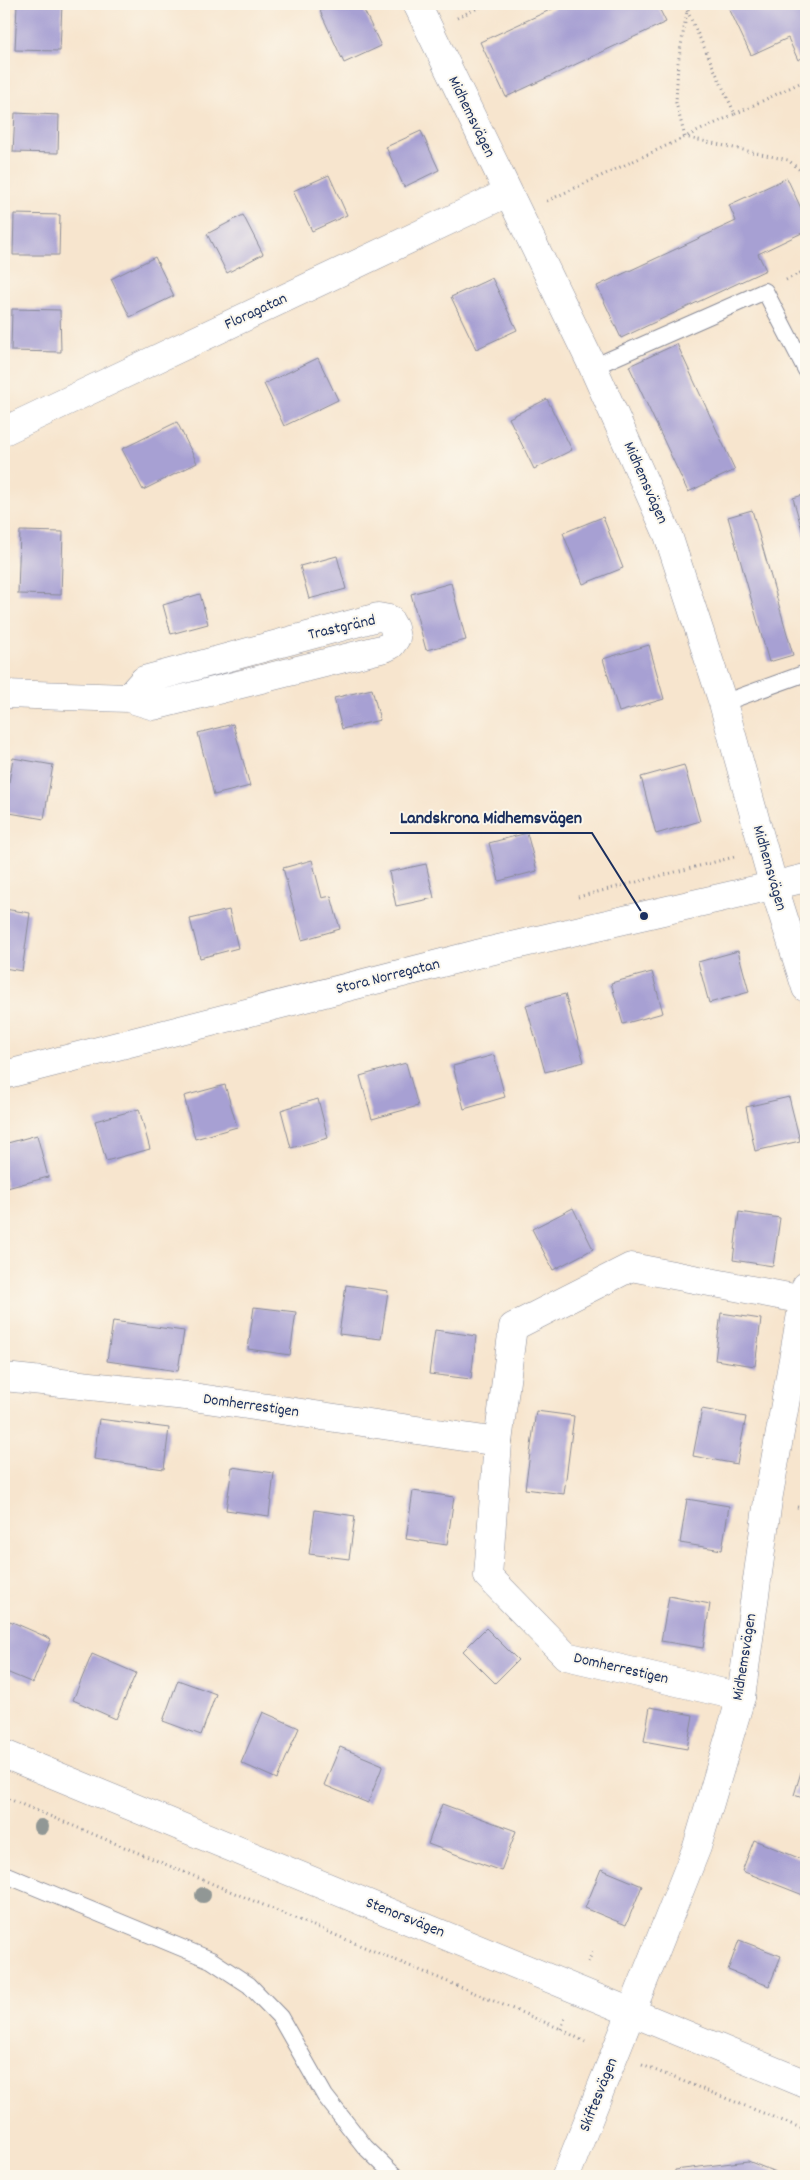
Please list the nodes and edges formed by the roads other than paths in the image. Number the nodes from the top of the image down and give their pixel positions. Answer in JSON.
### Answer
{"nodes":[{"id":1,"x":417,"y":4,"type":"edge"},
{"id":2,"x":507,"y":193,"type":"junction"},
{"id":3,"x":593,"y":366,"type":"junction"},
{"id":4,"x":806,"y":370,"type":"edge"},
{"id":5,"x":4,"y":431,"type":"edge"},
{"id":6,"x":806,"y":673,"type":"edge"},
{"id":7,"x":4,"y":694,"type":"edge"},
{"id":8,"x":128,"y":698,"type":"junction"},
{"id":9,"x":723,"y":703,"type":"junction"},
{"id":10,"x":806,"y":878,"type":"edge"},
{"id":11,"x":774,"y":887,"type":"junction"},
{"id":12,"x":806,"y":988,"type":"edge"},
{"id":13,"x":4,"y":1075,"type":"edge"},
{"id":14,"x":805,"y":1293,"type":"edge"},
{"id":15,"x":4,"y":1377,"type":"edge"},
{"id":16,"x":498,"y":1442,"type":"junction"},
{"id":17,"x":741,"y":1697,"type":"junction"},
{"id":18,"x":4,"y":1754,"type":"edge"},
{"id":19,"x":4,"y":1874,"type":"edge"},
{"id":20,"x":632,"y":2013,"type":"junction"},
{"id":21,"x":806,"y":2084,"type":"edge"},
{"id":22,"x":395,"y":2176,"type":"edge"},
{"id":23,"x":566,"y":2176,"type":"edge"}],
"edges":[{"from":1,"to":2,"type":"street","name":"Midhemsvägen"},
{"from":2,"to":3,"type":"street","name":"Midhemsvägen"},
{"from":2,"to":5,"type":"street","name":"Floragatan"},
{"from":3,"to":4,"type":"lane"},
{"from":3,"to":9,"type":"street","name":"Midhemsvägen"},
{"from":6,"to":9,"type":"lane"},
{"from":7,"to":8,"type":"street"},
{"from":8,"to":8,"type":"street","name":"Trastgränd"},
{"from":9,"to":11,"type":"street","name":"Midhemsvägen"},
{"from":10,"to":11,"type":"street","name":"Stora Norregatan"},
{"from":11,"to":12,"type":"street","name":"Midhemsvägen"},
{"from":11,"to":13,"type":"street","name":"Stora Norregatan"},
{"from":14,"to":16,"type":"street","name":"Domherrestigen"},
{"from":14,"to":17,"type":"street","name":"Midhemsvägen"},
{"from":15,"to":16,"type":"street","name":"Domherrestigen"},
{"from":16,"to":17,"type":"street","name":"Domherrestigen"},
{"from":17,"to":20,"type":"street","name":"Midhemsvägen"},
{"from":18,"to":20,"type":"street","name":"Stenorsvägen"},
{"from":19,"to":22,"type":"lane"},
{"from":20,"to":21,"type":"street","name":"Stenorsvägen"},
{"from":20,"to":23,"type":"street","name":"Skiftesvägen"}]}
